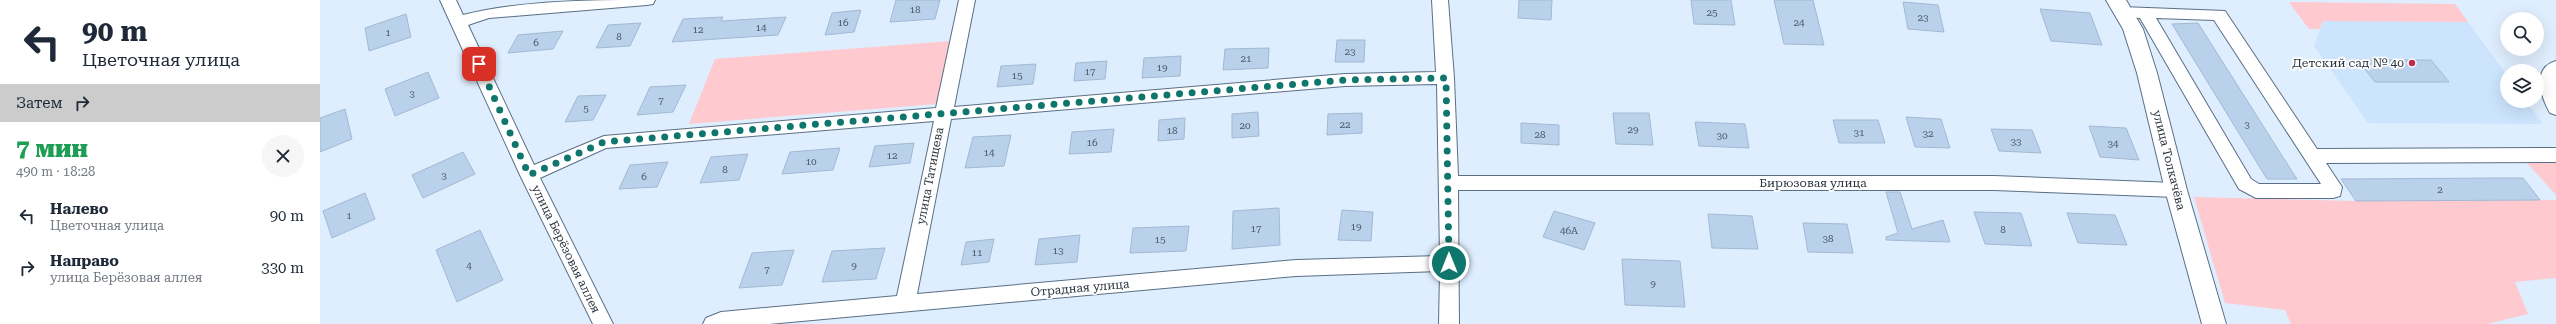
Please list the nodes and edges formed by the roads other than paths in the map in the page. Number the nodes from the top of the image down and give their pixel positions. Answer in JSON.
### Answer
{"nodes":[{"id":1,"x":448,"y":0,"type":"edge"},
{"id":2,"x":647,"y":0,"type":"edge"},
{"id":3,"x":967,"y":0,"type":"edge"},
{"id":4,"x":1440,"y":0,"type":"edge"},
{"id":5,"x":2119,"y":6,"type":"edge"},
{"id":6,"x":2145,"y":13,"type":"junction"},
{"id":7,"x":460,"y":22,"type":"junction"},
{"id":8,"x":2556,"y":67,"type":"edge"},
{"id":9,"x":1446,"y":78,"type":"junction"},
{"id":10,"x":2556,"y":109,"type":"edge"},
{"id":11,"x":943,"y":113,"type":"junction"},
{"id":12,"x":2313,"y":156,"type":"junction"},
{"id":13,"x":2556,"y":156,"type":"edge"},
{"id":14,"x":529,"y":175,"type":"junction"},
{"id":15,"x":1449,"y":183,"type":"junction"},
{"id":16,"x":2176,"y":190,"type":"junction"},
{"id":17,"x":1449,"y":263,"type":"junction"},
{"id":18,"x":905,"y":304,"type":"junction"},
{"id":19,"x":603,"y":324,"type":"edge"},
{"id":20,"x":712,"y":324,"type":"edge"},
{"id":21,"x":1449,"y":324,"type":"edge"},
{"id":22,"x":2214,"y":324,"type":"edge"}],
"edges":[{"from":1,"to":7,"type":"street","name":"улица Берёзовая аллея"},
{"from":2,"to":7,"type":"street"},
{"from":3,"to":11,"type":"street","name":"улица Татищева"},
{"from":4,"to":9,"type":"street"},
{"from":5,"to":6,"type":"street"},
{"from":5,"to":16,"type":"street","name":"улица Толкачёва"},
{"from":6,"to":12,"type":"street"},
{"from":6,"to":12,"type":"street"},
{"from":7,"to":14,"type":"street","name":"улица Берёзовая аллея"},
{"from":8,"to":10,"type":"street"},
{"from":9,"to":11,"type":"street"},
{"from":9,"to":15,"type":"street"},
{"from":11,"to":14,"type":"street"},
{"from":11,"to":18,"type":"street","name":"улица Татищева"},
{"from":12,"to":13,"type":"street"},
{"from":14,"to":19,"type":"street","name":"улица Берёзовая аллея"},
{"from":15,"to":16,"type":"street","name":"Бирюзовая улица"},
{"from":15,"to":17,"type":"street"},
{"from":16,"to":22,"type":"street","name":"улица Толкачёва"},
{"from":17,"to":18,"type":"street","name":"Отрадная улица"},
{"from":17,"to":21,"type":"street"},
{"from":18,"to":20,"type":"street","name":"Отрадная улица"}]}
